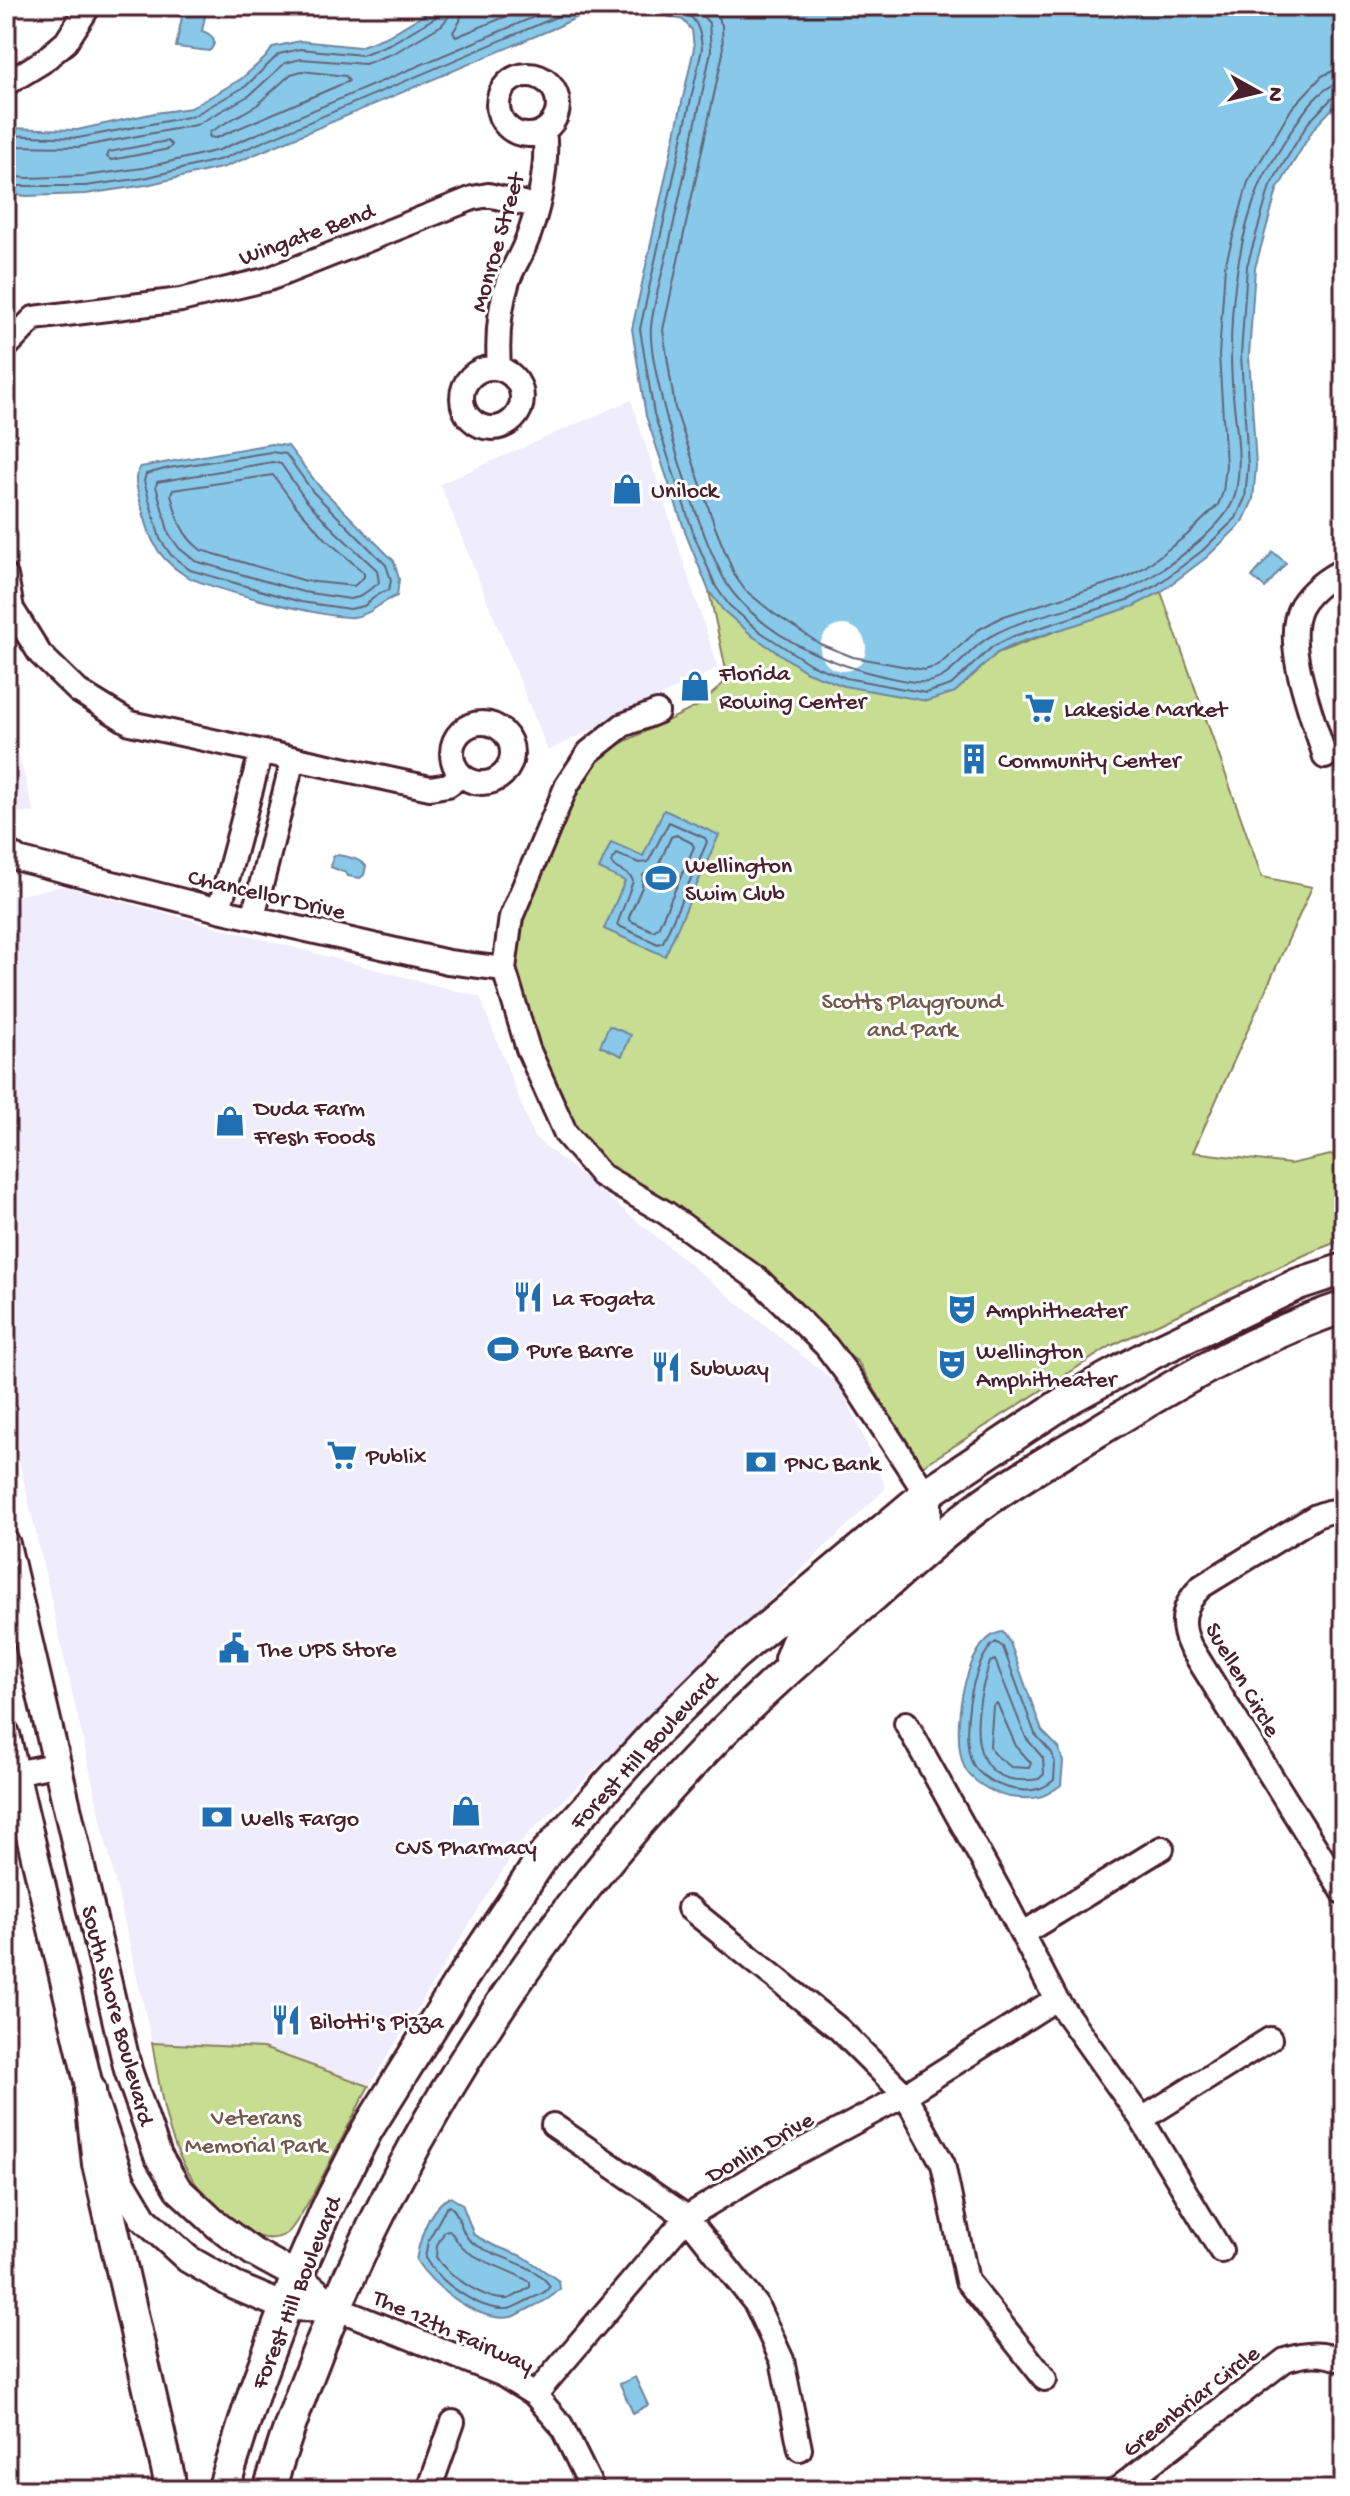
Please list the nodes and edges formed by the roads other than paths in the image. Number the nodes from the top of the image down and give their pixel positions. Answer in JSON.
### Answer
{"nodes":[{"id":1,"x":89,"y":6,"type":"edge"},
{"id":2,"x":6,"y":84,"type":"edge"},
{"id":3,"x":544,"y":131,"type":"dead end"},
{"id":4,"x":536,"y":206,"type":"junction"},
{"id":5,"x":6,"y":347,"type":"edge"},
{"id":6,"x":499,"y":368,"type":"dead end"},
{"id":7,"x":1344,"y":570,"type":"edge"},
{"id":8,"x":6,"y":576,"type":"edge"},
{"id":9,"x":657,"y":712,"type":"dead end"},
{"id":10,"x":261,"y":752,"type":"junction"},
{"id":11,"x":1325,"y":757,"type":"dead end"},
{"id":12,"x":293,"y":759,"type":"junction"},
{"id":13,"x":461,"y":776,"type":"dead end"},
{"id":14,"x":247,"y":805,"type":"junction"},
{"id":15,"x":280,"y":811,"type":"junction"},
{"id":16,"x":10,"y":857,"type":"edge"},
{"id":17,"x":219,"y":910,"type":"junction"},
{"id":18,"x":253,"y":917,"type":"junction"},
{"id":19,"x":504,"y":969,"type":"junction"},
{"id":20,"x":1344,"y":1269,"type":"edge"},
{"id":21,"x":1344,"y":1307,"type":"edge"},
{"id":22,"x":926,"y":1494,"type":"junction"},
{"id":23,"x":1344,"y":1510,"type":"edge"},
{"id":24,"x":6,"y":1544,"type":"edge"},
{"id":25,"x":788,"y":1669,"type":"junction"},
{"id":26,"x":906,"y":1723,"type":"dead end"},
{"id":27,"x":6,"y":1734,"type":"edge"},
{"id":28,"x":59,"y":1764,"type":"junction"},
{"id":29,"x":15,"y":1773,"type":"junction"},
{"id":30,"x":1162,"y":1848,"type":"dead end"},
{"id":31,"x":1344,"y":1893,"type":"edge"},
{"id":32,"x":689,"y":1908,"type":"dead end"},
{"id":33,"x":1022,"y":1934,"type":"junction"},
{"id":34,"x":1056,"y":1999,"type":"junction"},
{"id":35,"x":1270,"y":2039,"type":"dead end"},
{"id":36,"x":90,"y":2090,"type":"junction"},
{"id":37,"x":905,"y":2095,"type":"junction"},
{"id":38,"x":1142,"y":2119,"type":"junction"},
{"id":39,"x":553,"y":2125,"type":"dead end"},
{"id":40,"x":687,"y":2217,"type":"junction"},
{"id":41,"x":1221,"y":2251,"type":"dead end"},
{"id":42,"x":297,"y":2276,"type":"junction"},
{"id":43,"x":285,"y":2307,"type":"junction"},
{"id":44,"x":336,"y":2308,"type":"junction"},
{"id":45,"x":1344,"y":2361,"type":"edge"},
{"id":46,"x":1045,"y":2379,"type":"dead end"},
{"id":47,"x":535,"y":2395,"type":"junction"},
{"id":48,"x":453,"y":2422,"type":"dead end"},
{"id":49,"x":800,"y":2449,"type":"dead end"},
{"id":50,"x":170,"y":2490,"type":"edge"},
{"id":51,"x":223,"y":2490,"type":"edge"},
{"id":52,"x":269,"y":2490,"type":"edge"},
{"id":53,"x":429,"y":2490,"type":"edge"},
{"id":54,"x":593,"y":2490,"type":"edge"},
{"id":55,"x":1116,"y":2490,"type":"edge"}],
"edges":[{"from":1,"to":2,"type":"street"},
{"from":3,"to":4,"type":"street","name":"Monroe Street"},
{"from":4,"to":5,"type":"street","name":"Wingate Bend"},
{"from":4,"to":6,"type":"street","name":"Monroe Street"},
{"from":7,"to":11,"type":"street"},
{"from":8,"to":10,"type":"street"},
{"from":9,"to":19,"type":"street"},
{"from":10,"to":12,"type":"street"},
{"from":10,"to":14,"type":"street"},
{"from":12,"to":13,"type":"street"},
{"from":12,"to":15,"type":"street"},
{"from":14,"to":15,"type":"street"},
{"from":14,"to":17,"type":"street"},
{"from":15,"to":18,"type":"street"},
{"from":16,"to":17,"type":"street","name":"Chancellor Drive"},
{"from":17,"to":18,"type":"street","name":"Chancellor Drive"},
{"from":18,"to":19,"type":"street","name":"Chancellor Drive"},
{"from":19,"to":22,"type":"street"},
{"from":20,"to":22,"type":"main road","name":"Forest Hill Boulevard"},
{"from":21,"to":25,"type":"main road","name":"Forest Hill Boulevard"},
{"from":22,"to":25,"type":"main road"},
{"from":22,"to":42,"type":"main road","name":"Forest Hill Boulevard"},
{"from":23,"to":31,"type":"street","name":"Suellen Circle"},
{"from":24,"to":28,"type":"street","name":"South Shore Boulevard"},
{"from":25,"to":44,"type":"main road","name":"Forest Hill Boulevard"},
{"from":26,"to":33,"type":"street"},
{"from":27,"to":29,"type":"street","name":"South Shore Boulevard"},
{"from":28,"to":29,"type":"street"},
{"from":28,"to":42,"type":"street","name":"South Shore Boulevard"},
{"from":29,"to":36,"type":"street","name":"South Shore Boulevard"},
{"from":30,"to":33,"type":"street"},
{"from":32,"to":37,"type":"street"},
{"from":33,"to":34,"type":"street"},
{"from":34,"to":37,"type":"street","name":"Donlin Drive"},
{"from":34,"to":38,"type":"street"},
{"from":35,"to":38,"type":"street"},
{"from":36,"to":43,"type":"street","name":"South Shore Boulevard"},
{"from":36,"to":50,"type":"main road"},
{"from":37,"to":40,"type":"street","name":"Donlin Drive"},
{"from":37,"to":46,"type":"street"},
{"from":38,"to":41,"type":"street"},
{"from":39,"to":40,"type":"street"},
{"from":40,"to":47,"type":"street","name":"Donlin Drive"},
{"from":40,"to":49,"type":"street"},
{"from":42,"to":43,"type":"main road","name":"Forest Hill Boulevard"},
{"from":42,"to":44,"type":"street","name":"South Shore Boulevard"},
{"from":43,"to":44,"type":"street","name":"South Shore Boulevard"},
{"from":43,"to":51,"type":"main road","name":"Forest Hill Boulevard"},
{"from":44,"to":47,"type":"street","name":"The 12th Fairway"},
{"from":44,"to":52,"type":"main road","name":"Forest Hill Boulevard"},
{"from":45,"to":55,"type":"street","name":"Greenbriar Circle"},
{"from":47,"to":54,"type":"street","name":"The 12th Fairway"},
{"from":48,"to":53,"type":"street"}]}
